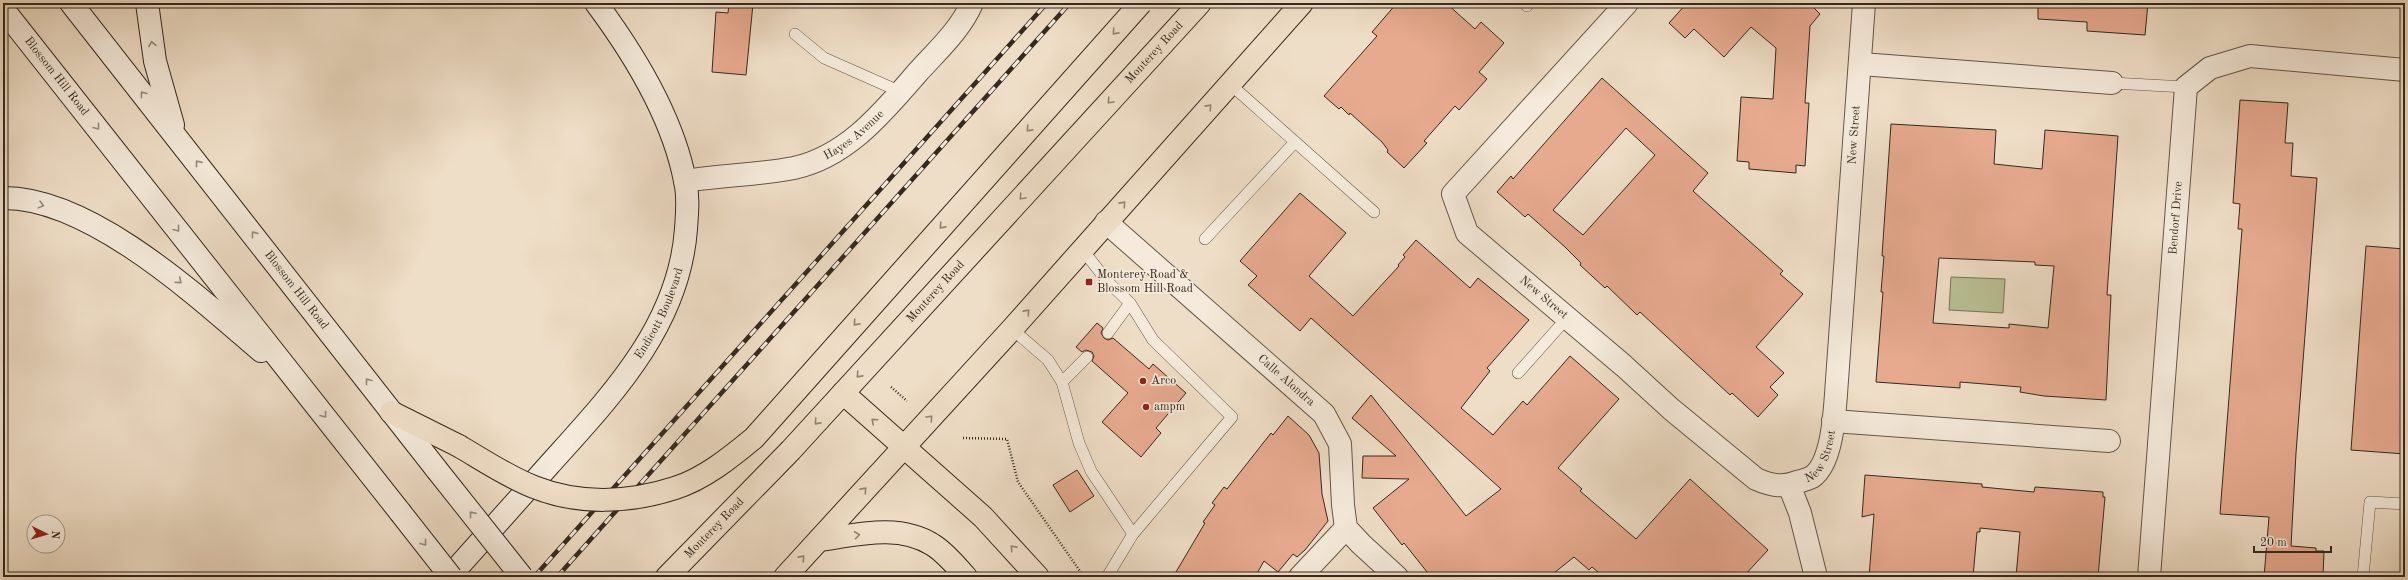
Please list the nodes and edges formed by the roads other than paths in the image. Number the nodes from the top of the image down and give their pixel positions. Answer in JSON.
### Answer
{"nodes":[{"id":1,"x":71,"y":3,"type":"edge"},
{"id":2,"x":147,"y":3,"type":"edge"},
{"id":3,"x":596,"y":3,"type":"edge"},
{"id":4,"x":972,"y":3,"type":"edge"},
{"id":5,"x":1141,"y":3,"type":"edge"},
{"id":6,"x":1200,"y":3,"type":"edge"},
{"id":7,"x":1302,"y":3,"type":"edge"},
{"id":8,"x":1627,"y":3,"type":"edge"},
{"id":9,"x":1864,"y":3,"type":"edge"},
{"id":10,"x":3,"y":9,"type":"edge"},
{"id":11,"x":795,"y":34,"type":"dead end"},
{"id":12,"x":1861,"y":64,"type":"junction"},
{"id":13,"x":2405,"y":70,"type":"edge"},
{"id":14,"x":2112,"y":83,"type":"joint"},
{"id":15,"x":1230,"y":84,"type":"junction"},
{"id":16,"x":2186,"y":87,"type":"junction"},
{"id":17,"x":901,"y":92,"type":"junction"},
{"id":18,"x":176,"y":136,"type":"junction"},
{"id":19,"x":1295,"y":142,"type":"junction"},
{"id":20,"x":686,"y":181,"type":"junction"},
{"id":21,"x":3,"y":198,"type":"edge"},
{"id":22,"x":1374,"y":212,"type":"dead end"},
{"id":23,"x":1106,"y":222,"type":"junction"},
{"id":24,"x":1205,"y":239,"type":"dead end"},
{"id":25,"x":1082,"y":249,"type":"junction"},
{"id":26,"x":1130,"y":303,"type":"junction"},
{"id":27,"x":1567,"y":318,"type":"junction"},
{"id":28,"x":1012,"y":329,"type":"junction"},
{"id":29,"x":1108,"y":333,"type":"dead end"},
{"id":30,"x":1087,"y":357,"type":"dead end"},
{"id":31,"x":1518,"y":373,"type":"dead end"},
{"id":32,"x":1062,"y":382,"type":"junction"},
{"id":33,"x":300,"y":384,"type":"junction"},
{"id":34,"x":843,"y":393,"type":"junction"},
{"id":35,"x":391,"y":412,"type":"junction"},
{"id":36,"x":1833,"y":421,"type":"junction"},
{"id":37,"x":2109,"y":442,"type":"dead end"},
{"id":38,"x":903,"y":447,"type":"junction"},
{"id":39,"x":1789,"y":485,"type":"junction"},
{"id":40,"x":2405,"y":504,"type":"edge"},
{"id":41,"x":1346,"y":528,"type":"junction"},
{"id":42,"x":1133,"y":534,"type":"junction"},
{"id":43,"x":819,"y":540,"type":"junction"},
{"id":44,"x":450,"y":577,"type":"edge"},
{"id":45,"x":522,"y":577,"type":"edge"},
{"id":46,"x":667,"y":577,"type":"edge"},
{"id":47,"x":785,"y":577,"type":"edge"},
{"id":48,"x":966,"y":577,"type":"edge"},
{"id":49,"x":1038,"y":577,"type":"edge"},
{"id":50,"x":1107,"y":577,"type":"edge"},
{"id":51,"x":1300,"y":577,"type":"edge"},
{"id":52,"x":1397,"y":577,"type":"edge"},
{"id":53,"x":1816,"y":577,"type":"edge"},
{"id":54,"x":2149,"y":577,"type":"edge"},
{"id":55,"x":2364,"y":577,"type":"edge"}],
"edges":[{"from":18,"to":1,"type":"street","name":"Blossom Hill Road","one_way":true},
{"from":18,"to":2,"type":"street","one_way":true},
{"from":3,"to":20,"type":"street","name":"Endicott Boulevard"},
{"from":4,"to":17,"type":"street","name":"Hayes Avenue"},
{"from":5,"to":35,"type":"main road","one_way":true,"bridge":true},
{"from":6,"to":34,"type":"main road","name":"Monterey Road","one_way":true},
{"from":7,"to":15,"type":"main road"},
{"from":8,"to":27,"type":"street","name":"New Street"},
{"from":9,"to":12,"type":"street","name":"New Street"},
{"from":10,"to":33,"type":"street","name":"Blossom Hill Road","one_way":true},
{"from":11,"to":17,"type":"lane"},
{"from":12,"to":14,"type":"street"},
{"from":12,"to":36,"type":"street","name":"New Street"},
{"from":13,"to":16,"type":"street"},
{"from":14,"to":16,"type":"lane"},
{"from":15,"to":19,"type":"lane"},
{"from":23,"to":15,"type":"main road","one_way":true},
{"from":16,"to":54,"type":"street","name":"Bendorf Drive"},
{"from":17,"to":20,"type":"street","name":"Hayes Avenue"},
{"from":35,"to":18,"type":"street","name":"Blossom Hill Road","one_way":true},
{"from":19,"to":22,"type":"lane"},
{"from":19,"to":24,"type":"lane"},
{"from":20,"to":44,"type":"street","name":"Endicott Boulevard"},
{"from":21,"to":33,"type":"street","one_way":true},
{"from":23,"to":25,"type":"main road"},
{"from":23,"to":41,"type":"street","name":"Calle Alondra"},
{"from":25,"to":26,"type":"lane"},
{"from":28,"to":25,"type":"main road","one_way":true},
{"from":26,"to":29,"type":"lane"},
{"from":26,"to":42,"type":"lane"},
{"from":27,"to":31,"type":"lane"},
{"from":27,"to":39,"type":"street","name":"New Street"},
{"from":28,"to":32,"type":"lane"},
{"from":38,"to":28,"type":"main road","one_way":true},
{"from":30,"to":32,"type":"lane"},
{"from":32,"to":42,"type":"lane"},
{"from":33,"to":44,"type":"street","name":"Blossom Hill Road","one_way":true,"bridge":true},
{"from":38,"to":34,"type":"main road","one_way":true},
{"from":34,"to":46,"type":"main road","name":"Monterey Road","one_way":true},
{"from":45,"to":35,"type":"street","name":"Blossom Hill Road","one_way":true,"bridge":true},
{"from":36,"to":37,"type":"street","name":"New Street"},
{"from":36,"to":39,"type":"street","name":"New Street"},
{"from":43,"to":38,"type":"main road","one_way":true},
{"from":49,"to":38,"type":"main road","one_way":true},
{"from":39,"to":53,"type":"street"},
{"from":40,"to":55,"type":"lane"},
{"from":41,"to":51,"type":"street"},
{"from":41,"to":52,"type":"street"},
{"from":42,"to":50,"type":"lane"},
{"from":47,"to":43,"type":"main road","one_way":true},
{"from":43,"to":48,"type":"main road","one_way":true}]}
